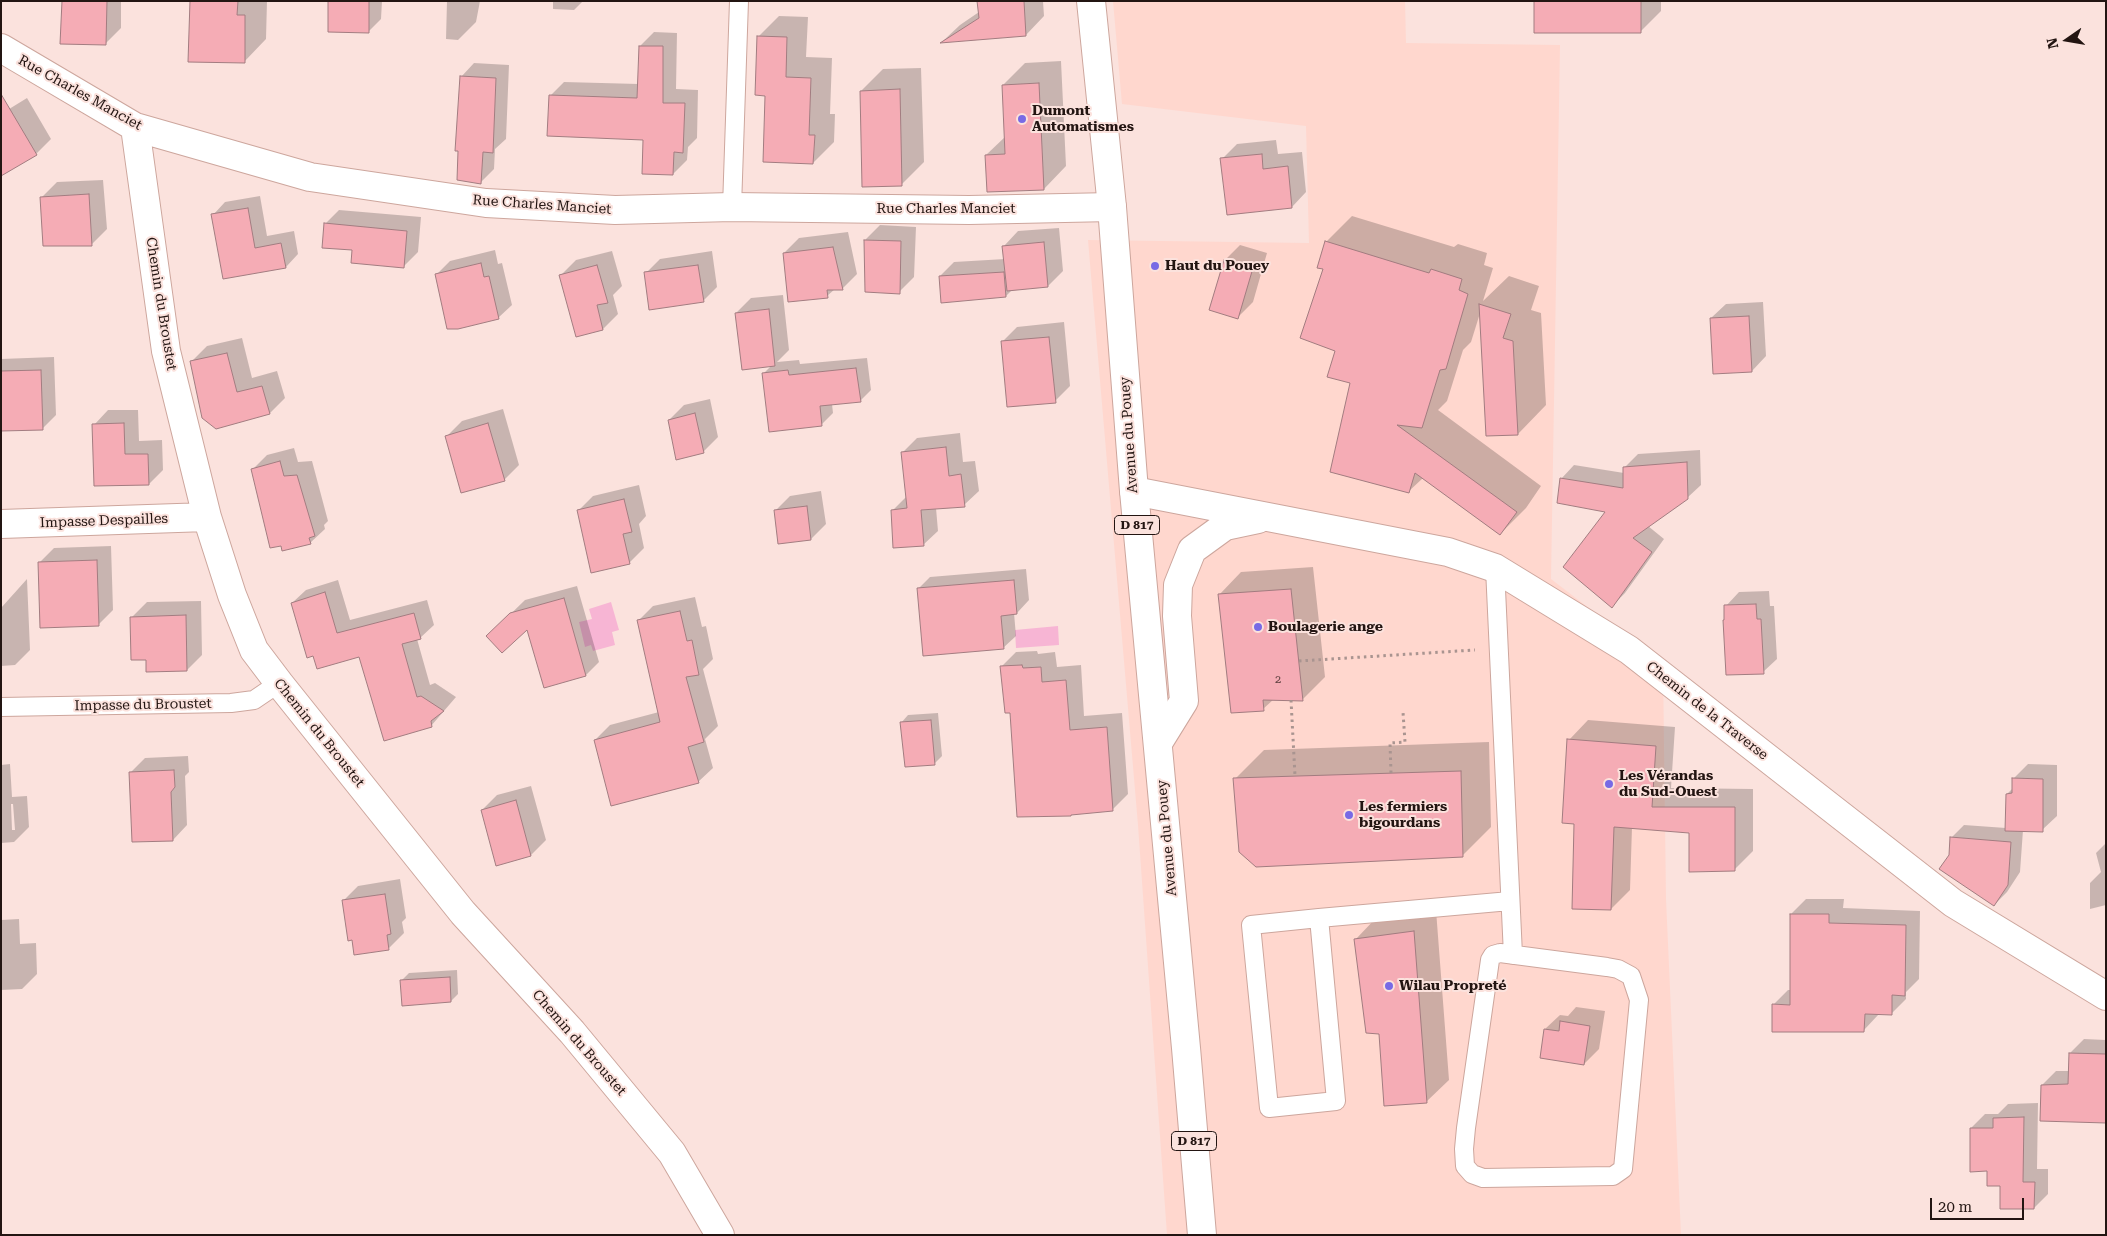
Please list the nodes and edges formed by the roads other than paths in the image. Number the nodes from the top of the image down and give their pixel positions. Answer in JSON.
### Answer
{"nodes":[{"id":1,"x":739,"y":1,"type":"edge"},
{"id":2,"x":1091,"y":1,"type":"edge"},
{"id":3,"x":1,"y":48,"type":"edge"},
{"id":4,"x":135,"y":127,"type":"junction"},
{"id":5,"x":732,"y":207,"type":"junction"},
{"id":6,"x":1112,"y":207,"type":"junction"},
{"id":7,"x":1134,"y":492,"type":"junction"},
{"id":8,"x":207,"y":517,"type":"junction"},
{"id":9,"x":1267,"y":517,"type":"junction"},
{"id":10,"x":1,"y":524,"type":"edge"},
{"id":11,"x":1495,"y":568,"type":"junction"},
{"id":12,"x":278,"y":683,"type":"junction"},
{"id":13,"x":1,"y":707,"type":"edge"},
{"id":14,"x":1158,"y":743,"type":"junction"},
{"id":15,"x":1510,"y":902,"type":"junction"},
{"id":16,"x":1319,"y":918,"type":"junction"},
{"id":17,"x":1513,"y":955,"type":"junction"},
{"id":18,"x":2106,"y":996,"type":"edge"},
{"id":19,"x":720,"y":1235,"type":"edge"},
{"id":20,"x":1202,"y":1235,"type":"edge"}],
"edges":[{"from":1,"to":5,"type":"lane"},
{"from":2,"to":6,"type":"street","name":"Avenue du Pouey","number":"D 817"},
{"from":3,"to":4,"type":"street","name":"Rue Charles Manciet"},
{"from":4,"to":5,"type":"street","name":"Rue Charles Manciet"},
{"from":4,"to":8,"type":"street","name":"Chemin du Broustet"},
{"from":5,"to":6,"type":"street","name":"Rue Charles Manciet"},
{"from":6,"to":7,"type":"street","name":"Avenue du Pouey","number":"D 817"},
{"from":7,"to":9,"type":"street","name":"Chemin de la Traverse"},
{"from":7,"to":14,"type":"street","name":"Avenue du Pouey","number":"D 817"},
{"from":8,"to":10,"type":"street","name":"Impasse Despailles"},
{"from":8,"to":12,"type":"street","name":"Chemin du Broustet"},
{"from":9,"to":11,"type":"street","name":"Chemin de la Traverse"},
{"from":9,"to":14,"type":"street","name":"Chemin de la Traverse"},
{"from":11,"to":15,"type":"lane"},
{"from":11,"to":18,"type":"street","name":"Chemin de la Traverse"},
{"from":12,"to":13,"type":"lane","name":"Impasse du Broustet"},
{"from":12,"to":19,"type":"street","name":"Chemin du Broustet"},
{"from":14,"to":20,"type":"street","name":"Avenue du Pouey","number":"D 817"},
{"from":15,"to":16,"type":"lane"},
{"from":15,"to":17,"type":"lane"},
{"from":16,"to":16,"type":"lane"},
{"from":17,"to":17,"type":"lane"}]}
